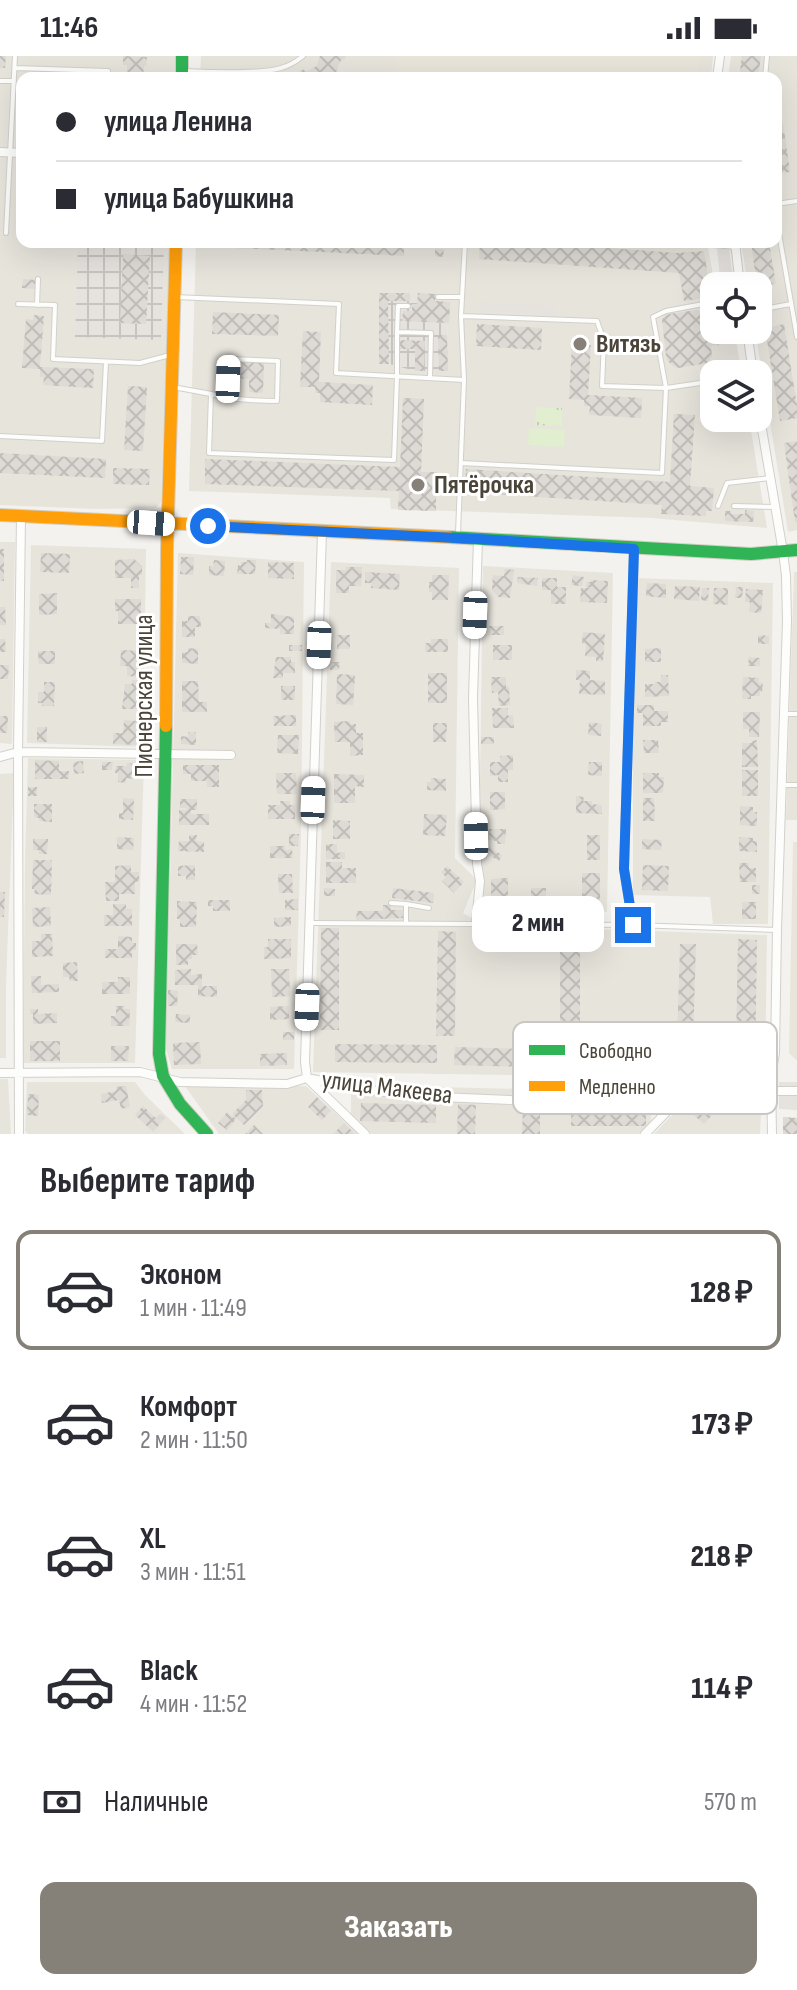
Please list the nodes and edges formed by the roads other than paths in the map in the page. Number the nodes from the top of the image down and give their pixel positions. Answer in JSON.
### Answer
{"nodes":[{"id":1,"x":15,"y":56,"type":"edge"},
{"id":2,"x":303,"y":56,"type":"edge"},
{"id":3,"x":15,"y":68,"type":"junction"},
{"id":4,"x":108,"y":72,"type":"edge"},
{"id":5,"x":228,"y":72,"type":"edge"},
{"id":6,"x":0,"y":81,"type":"edge"},
{"id":7,"x":14,"y":81,"type":"junction"},
{"id":8,"x":5,"y":152,"type":"edge"},
{"id":9,"x":6,"y":233,"type":"dead end"},
{"id":10,"x":176,"y":248,"type":"edge"},
{"id":11,"x":465,"y":248,"type":"edge"},
{"id":12,"x":735,"y":248,"type":"edge"},
{"id":13,"x":781,"y":248,"type":"edge"},
{"id":14,"x":738,"y":272,"type":"edge"},
{"id":15,"x":38,"y":279,"type":"dead end"},
{"id":16,"x":174,"y":297,"type":"junction"},
{"id":17,"x":438,"y":297,"type":"dead end"},
{"id":18,"x":462,"y":297,"type":"junction"},
{"id":19,"x":18,"y":304,"type":"dead end"},
{"id":20,"x":791,"y":304,"type":"junction"},
{"id":21,"x":37,"y":305,"type":"junction"},
{"id":22,"x":700,"y":305,"type":"edge"},
{"id":23,"x":408,"y":306,"type":"dead end"},
{"id":24,"x":772,"y":307,"type":"edge"},
{"id":25,"x":461,"y":316,"type":"junction"},
{"id":26,"x":397,"y":332,"type":"junction"},
{"id":27,"x":797,"y":337,"type":"edge"},
{"id":28,"x":172,"y":354,"type":"junction"},
{"id":29,"x":106,"y":362,"type":"junction"},
{"id":30,"x":397,"y":376,"type":"junction"},
{"id":31,"x":430,"y":378,"type":"junction"},
{"id":32,"x":464,"y":380,"type":"junction"},
{"id":33,"x":700,"y":383,"type":"edge"},
{"id":34,"x":171,"y":387,"type":"junction"},
{"id":35,"x":666,"y":388,"type":"junction"},
{"id":36,"x":211,"y":394,"type":"junction"},
{"id":37,"x":227,"y":399,"type":"junction"},
{"id":38,"x":762,"y":432,"type":"edge"},
{"id":39,"x":0,"y":436,"type":"edge"},
{"id":40,"x":462,"y":463,"type":"junction"},
{"id":41,"x":770,"y":478,"type":"junction"},
{"id":42,"x":718,"y":506,"type":"dead end"},
{"id":43,"x":734,"y":506,"type":"dead end"},
{"id":44,"x":775,"y":507,"type":"junction"},
{"id":45,"x":0,"y":515,"type":"edge"},
{"id":46,"x":21,"y":516,"type":"junction"},
{"id":47,"x":167,"y":524,"type":"junction"},
{"id":48,"x":322,"y":532,"type":"junction"},
{"id":49,"x":458,"y":538,"type":"junction"},
{"id":50,"x":478,"y":539,"type":"junction"},
{"id":51,"x":634,"y":549,"type":"junction"},
{"id":52,"x":797,"y":550,"type":"edge"},
{"id":53,"x":783,"y":552,"type":"junction"},
{"id":54,"x":784,"y":714,"type":"junction"},
{"id":55,"x":797,"y":714,"type":"edge"},
{"id":56,"x":18,"y":752,"type":"junction"},
{"id":57,"x":166,"y":754,"type":"junction"},
{"id":58,"x":231,"y":755,"type":"dead end"},
{"id":59,"x":0,"y":757,"type":"edge"},
{"id":60,"x":781,"y":785,"type":"junction"},
{"id":61,"x":797,"y":785,"type":"edge"},
{"id":62,"x":391,"y":903,"type":"dead end"},
{"id":63,"x":406,"y":904,"type":"junction"},
{"id":64,"x":429,"y":908,"type":"dead end"},
{"id":65,"x":309,"y":923,"type":"junction"},
{"id":66,"x":406,"y":923,"type":"junction"},
{"id":67,"x":476,"y":923,"type":"junction"},
{"id":68,"x":633,"y":925,"type":"junction"},
{"id":69,"x":777,"y":930,"type":"junction"},
{"id":70,"x":776,"y":1022,"type":"edge"},
{"id":71,"x":0,"y":1073,"type":"edge"},
{"id":72,"x":19,"y":1073,"type":"junction"},
{"id":73,"x":163,"y":1076,"type":"junction"},
{"id":74,"x":307,"y":1078,"type":"junction"},
{"id":75,"x":513,"y":1100,"type":"edge"},
{"id":76,"x":664,"y":1114,"type":"edge"},
{"id":77,"x":19,"y":1134,"type":"edge"},
{"id":78,"x":207,"y":1134,"type":"edge"},
{"id":79,"x":365,"y":1134,"type":"edge"},
{"id":80,"x":645,"y":1134,"type":"edge"}],
"edges":[{"from":1,"to":3,"type":"lane"},
{"from":2,"to":5,"type":"lane"},
{"from":3,"to":4,"type":"lane"},
{"from":3,"to":7,"type":"lane"},
{"from":6,"to":7,"type":"lane"},
{"from":7,"to":8,"type":"lane"},
{"from":8,"to":9,"type":"lane"},
{"from":10,"to":16,"type":"street","name":"Пионерская улица"},
{"from":11,"to":18,"type":"lane"},
{"from":12,"to":14,"type":"street"},
{"from":13,"to":20,"type":"lane"},
{"from":15,"to":21,"type":"lane"},
{"from":16,"to":28,"type":"street","name":"Пионерская улица"},
{"from":16,"to":30,"type":"lane"},
{"from":17,"to":18,"type":"lane"},
{"from":18,"to":25,"type":"lane"},
{"from":19,"to":21,"type":"lane"},
{"from":20,"to":24,"type":"lane"},
{"from":20,"to":27,"type":"lane"},
{"from":21,"to":29,"type":"lane"},
{"from":22,"to":35,"type":"lane"},
{"from":23,"to":26,"type":"lane"},
{"from":25,"to":32,"type":"lane"},
{"from":25,"to":35,"type":"lane"},
{"from":26,"to":30,"type":"lane"},
{"from":26,"to":31,"type":"lane"},
{"from":28,"to":29,"type":"lane"},
{"from":28,"to":34,"type":"street","name":"Пионерская улица"},
{"from":29,"to":39,"type":"lane"},
{"from":30,"to":31,"type":"lane"},
{"from":30,"to":36,"type":"lane"},
{"from":31,"to":32,"type":"lane"},
{"from":32,"to":40,"type":"lane"},
{"from":33,"to":35,"type":"lane"},
{"from":34,"to":36,"type":"lane"},
{"from":34,"to":47,"type":"street","name":"Пионерская улица"},
{"from":35,"to":40,"type":"lane"},
{"from":36,"to":37,"type":"lane"},
{"from":37,"to":37,"type":"lane"},
{"from":38,"to":41,"type":"street"},
{"from":40,"to":49,"type":"lane"},
{"from":41,"to":42,"type":"lane"},
{"from":41,"to":44,"type":"street"},
{"from":43,"to":44,"type":"lane"},
{"from":44,"to":53,"type":"street"},
{"from":45,"to":46,"type":"street"},
{"from":46,"to":47,"type":"street"},
{"from":46,"to":56,"type":"street"},
{"from":47,"to":48,"type":"street"},
{"from":47,"to":57,"type":"street","name":"Пионерская улица"},
{"from":48,"to":49,"type":"street"},
{"from":48,"to":65,"type":"street"},
{"from":49,"to":50,"type":"street"},
{"from":50,"to":51,"type":"street"},
{"from":50,"to":67,"type":"street"},
{"from":51,"to":53,"type":"street"},
{"from":51,"to":68,"type":"street"},
{"from":52,"to":53,"type":"street"},
{"from":53,"to":54,"type":"street"},
{"from":54,"to":55,"type":"lane"},
{"from":54,"to":60,"type":"street"},
{"from":56,"to":57,"type":"street"},
{"from":56,"to":59,"type":"street"},
{"from":56,"to":72,"type":"street"},
{"from":57,"to":58,"type":"street"},
{"from":57,"to":73,"type":"street","name":"Пионерская улица"},
{"from":60,"to":61,"type":"lane"},
{"from":60,"to":69,"type":"street"},
{"from":62,"to":63,"type":"lane"},
{"from":63,"to":64,"type":"lane"},
{"from":63,"to":66,"type":"lane"},
{"from":65,"to":66,"type":"lane"},
{"from":65,"to":74,"type":"street"},
{"from":66,"to":67,"type":"lane"},
{"from":67,"to":68,"type":"lane"},
{"from":68,"to":69,"type":"lane"},
{"from":69,"to":70,"type":"street"},
{"from":71,"to":72,"type":"street","name":"улица Макеева"},
{"from":72,"to":73,"type":"street","name":"улица Макеева"},
{"from":72,"to":77,"type":"street"},
{"from":73,"to":74,"type":"street","name":"улица Макеева"},
{"from":73,"to":78,"type":"street","name":"Пионерская улица"},
{"from":74,"to":75,"type":"street","name":"улица Макеева"},
{"from":74,"to":79,"type":"street"},
{"from":76,"to":80,"type":"street"}]}
